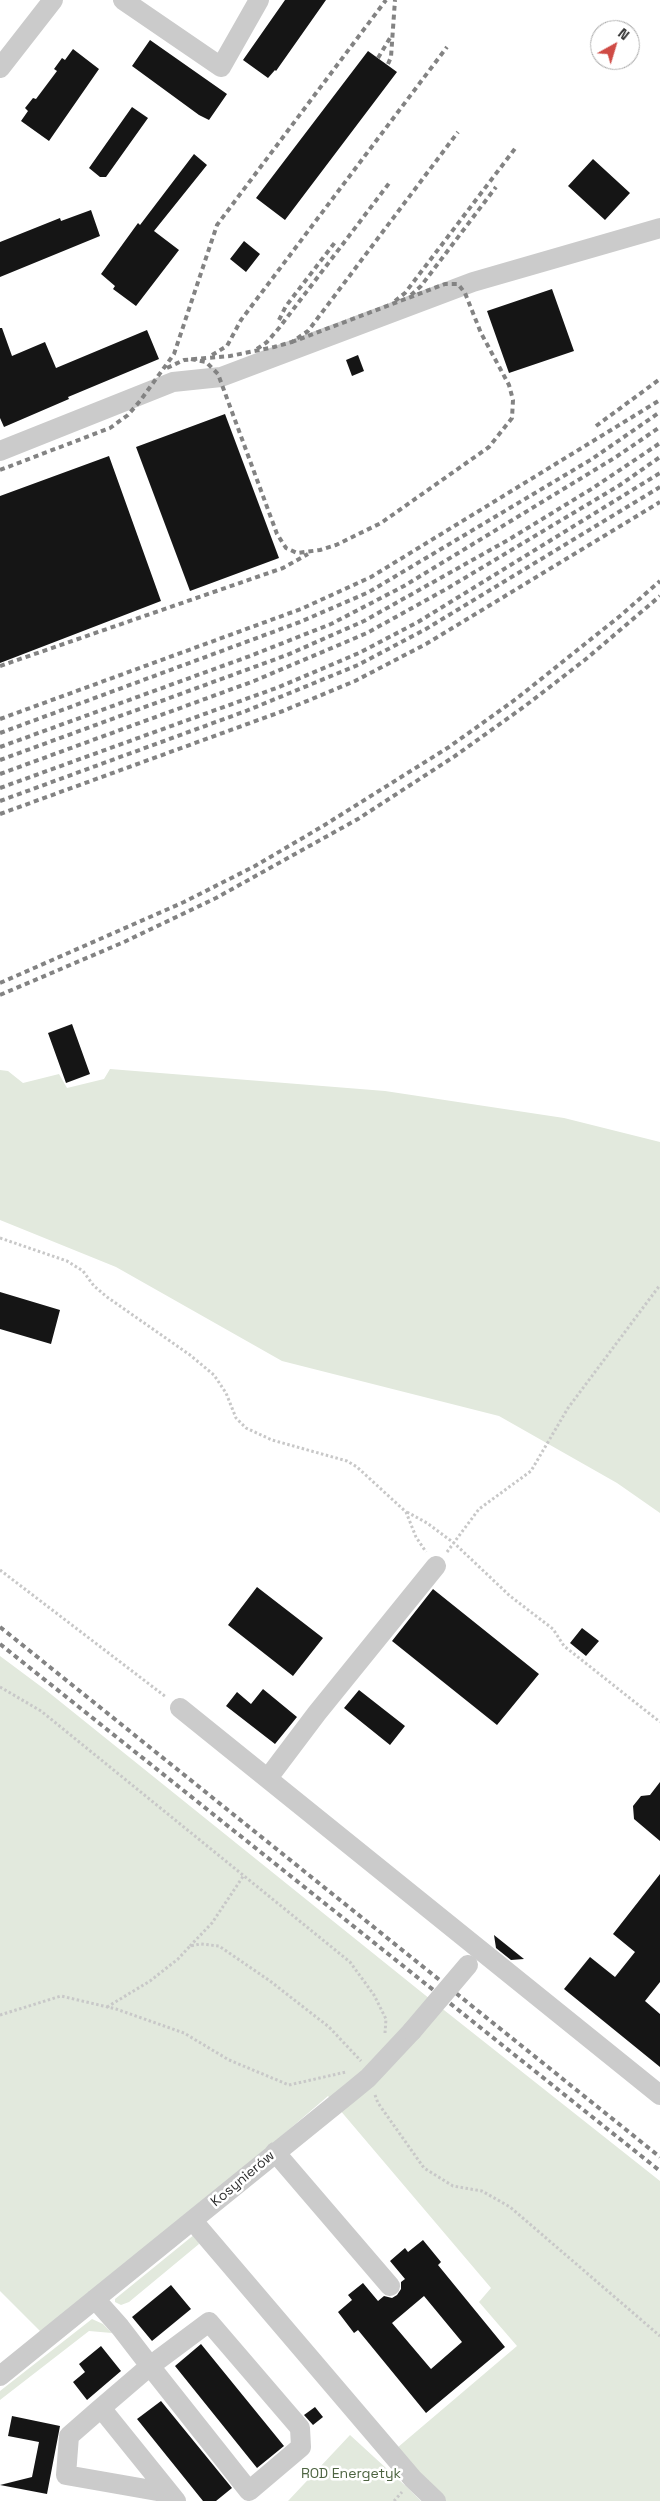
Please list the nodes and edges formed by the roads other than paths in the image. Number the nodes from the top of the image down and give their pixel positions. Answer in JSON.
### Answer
{"nodes":[{"id":1,"x":52,"y":0,"type":"edge"},
{"id":2,"x":123,"y":0,"type":"edge"},
{"id":3,"x":259,"y":0,"type":"edge"},
{"id":4,"x":0,"y":68,"type":"edge"},
{"id":5,"x":660,"y":228,"type":"edge"},
{"id":6,"x":0,"y":451,"type":"edge"},
{"id":7,"x":436,"y":1566,"type":"road end"},
{"id":8,"x":180,"y":1708,"type":"road end"},
{"id":9,"x":268,"y":1778,"type":"junction"},
{"id":10,"x":474,"y":1957,"type":"junction"},
{"id":11,"x":660,"y":2095,"type":"edge"},
{"id":12,"x":275,"y":2152,"type":"junction"},
{"id":13,"x":193,"y":2221,"type":"junction"},
{"id":14,"x":390,"y":2286,"type":"dead end"},
{"id":15,"x":95,"y":2299,"type":"junction"},
{"id":16,"x":150,"y":2366,"type":"junction"},
{"id":17,"x":0,"y":2376,"type":"edge"},
{"id":18,"x":101,"y":2408,"type":"junction"},
{"id":19,"x":244,"y":2496,"type":"edge"},
{"id":20,"x":172,"y":2497,"type":"edge"},
{"id":21,"x":436,"y":2501,"type":"edge"}],
"edges":[{"from":1,"to":4,"type":"street"},
{"from":2,"to":3,"type":"street"},
{"from":5,"to":6,"type":"street"},
{"from":7,"to":9,"type":"street"},
{"from":8,"to":9,"type":"street"},
{"from":9,"to":10,"type":"street"},
{"from":10,"to":11,"type":"street"},
{"from":10,"to":12,"type":"street","name":"Kosynierów","bridge":true},
{"from":12,"to":13,"type":"street","name":"Kosynierów"},
{"from":12,"to":14,"type":"street"},
{"from":13,"to":15,"type":"street","name":"Kosynierów"},
{"from":13,"to":21,"type":"street"},
{"from":15,"to":16,"type":"street"},
{"from":15,"to":17,"type":"street","name":"Kosynierów"},
{"from":16,"to":18,"type":"street"},
{"from":16,"to":19,"type":"street"},
{"from":16,"to":19,"type":"street"},
{"from":18,"to":20,"type":"street"},
{"from":18,"to":20,"type":"street"}]}
